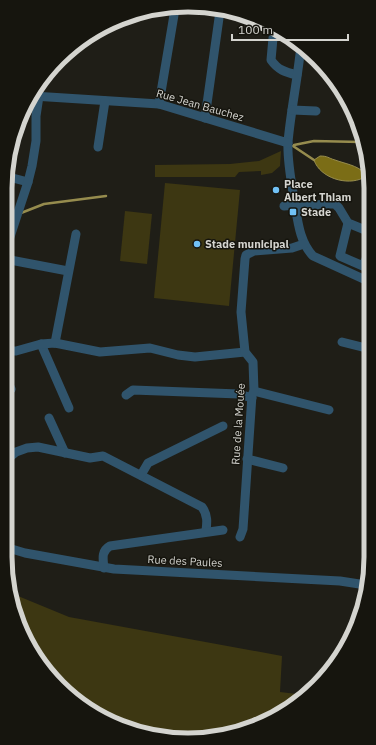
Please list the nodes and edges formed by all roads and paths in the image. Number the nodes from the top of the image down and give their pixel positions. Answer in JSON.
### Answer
{"nodes":[{"id":1,"x":174,"y":12,"type":"edge"},
{"id":2,"x":219,"y":15,"type":"edge"},
{"id":3,"x":273,"y":38,"type":"dead end"},
{"id":4,"x":299,"y":52,"type":"edge"},
{"id":5,"x":297,"y":75,"type":"junction"},
{"id":6,"x":38,"y":96,"type":"edge"},
{"id":7,"x":36,"y":100,"type":"edge"},
{"id":8,"x":105,"y":101,"type":"junction"},
{"id":9,"x":159,"y":104,"type":"junction"},
{"id":10,"x":292,"y":110,"type":"junction"},
{"id":11,"x":316,"y":111,"type":"dead end"},
{"id":12,"x":205,"y":118,"type":"junction"},
{"id":13,"x":288,"y":143,"type":"junction"},
{"id":14,"x":98,"y":147,"type":"dead end"},
{"id":15,"x":12,"y":178,"type":"edge"},
{"id":16,"x":28,"y":182,"type":"junction"},
{"id":17,"x":284,"y":206,"type":"dead end"},
{"id":18,"x":295,"y":206,"type":"junction"},
{"id":19,"x":348,"y":222,"type":"junction"},
{"id":20,"x":364,"y":229,"type":"edge"},
{"id":21,"x":12,"y":231,"type":"edge"},
{"id":22,"x":76,"y":234,"type":"dead end"},
{"id":23,"x":304,"y":244,"type":"junction"},
{"id":24,"x":12,"y":260,"type":"edge"},
{"id":25,"x":364,"y":264,"type":"edge"},
{"id":26,"x":68,"y":271,"type":"junction"},
{"id":27,"x":364,"y":279,"type":"edge"},
{"id":28,"x":342,"y":342,"type":"dead end"},
{"id":29,"x":55,"y":343,"type":"junction"},
{"id":30,"x":41,"y":344,"type":"junction"},
{"id":31,"x":364,"y":348,"type":"edge"},
{"id":32,"x":12,"y":352,"type":"edge"},
{"id":33,"x":245,"y":352,"type":"junction"},
{"id":34,"x":126,"y":395,"type":"dead end"},
{"id":35,"x":253,"y":395,"type":"junction"},
{"id":36,"x":70,"y":408,"type":"dead end"},
{"id":37,"x":329,"y":410,"type":"dead end"},
{"id":38,"x":49,"y":418,"type":"dead end"},
{"id":39,"x":223,"y":426,"type":"dead end"},
{"id":40,"x":65,"y":453,"type":"junction"},
{"id":41,"x":12,"y":455,"type":"edge"},
{"id":42,"x":247,"y":459,"type":"junction"},
{"id":43,"x":283,"y":468,"type":"dead end"},
{"id":44,"x":141,"y":475,"type":"junction"},
{"id":45,"x":222,"y":530,"type":"dead end"},
{"id":46,"x":206,"y":531,"type":"junction"},
{"id":47,"x":240,"y":537,"type":"dead end"},
{"id":48,"x":12,"y":549,"type":"edge"},
{"id":49,"x":104,"y":568,"type":"junction"},
{"id":50,"x":362,"y":584,"type":"edge"}],
"edges":[{"from":1,"to":9,"type":"street"},
{"from":2,"to":12,"type":"street"},
{"from":3,"to":5,"type":"street"},
{"from":4,"to":5,"type":"street"},
{"from":5,"to":10,"type":"street"},
{"from":6,"to":8,"type":"street","name":"Rue Jean Bauchez"},
{"from":7,"to":16,"type":"street"},
{"from":8,"to":9,"type":"street","name":"Rue Jean Bauchez"},
{"from":8,"to":14,"type":"street"},
{"from":9,"to":12,"type":"street","name":"Rue Jean Bauchez"},
{"from":10,"to":11,"type":"street"},
{"from":10,"to":13,"type":"street"},
{"from":12,"to":13,"type":"street","name":"Rue Jean Bauchez"},
{"from":13,"to":18,"type":"street"},
{"from":15,"to":16,"type":"street"},
{"from":16,"to":21,"type":"street"},
{"from":17,"to":18,"type":"street"},
{"from":18,"to":19,"type":"street"},
{"from":18,"to":23,"type":"street"},
{"from":19,"to":20,"type":"street"},
{"from":19,"to":25,"type":"street"},
{"from":22,"to":26,"type":"street"},
{"from":23,"to":27,"type":"street"},
{"from":23,"to":33,"type":"street","name":"Rue de la Mouée"},
{"from":24,"to":26,"type":"street"},
{"from":26,"to":29,"type":"street"},
{"from":28,"to":31,"type":"street"},
{"from":29,"to":30,"type":"street"},
{"from":29,"to":33,"type":"street"},
{"from":30,"to":32,"type":"street"},
{"from":30,"to":36,"type":"street"},
{"from":33,"to":35,"type":"street","name":"Rue de la Mouée"},
{"from":34,"to":35,"type":"street"},
{"from":35,"to":37,"type":"street"},
{"from":35,"to":42,"type":"street","name":"Rue de la Mouée"},
{"from":38,"to":40,"type":"street"},
{"from":39,"to":44,"type":"street"},
{"from":40,"to":41,"type":"street"},
{"from":40,"to":44,"type":"street"},
{"from":42,"to":43,"type":"street"},
{"from":42,"to":47,"type":"street","name":"Rue de la Mouée"},
{"from":44,"to":46,"type":"street"},
{"from":45,"to":46,"type":"street"},
{"from":46,"to":49,"type":"street"},
{"from":48,"to":49,"type":"street","name":"Rue des Paules"},
{"from":49,"to":50,"type":"street","name":"Rue des Paules"}]}
